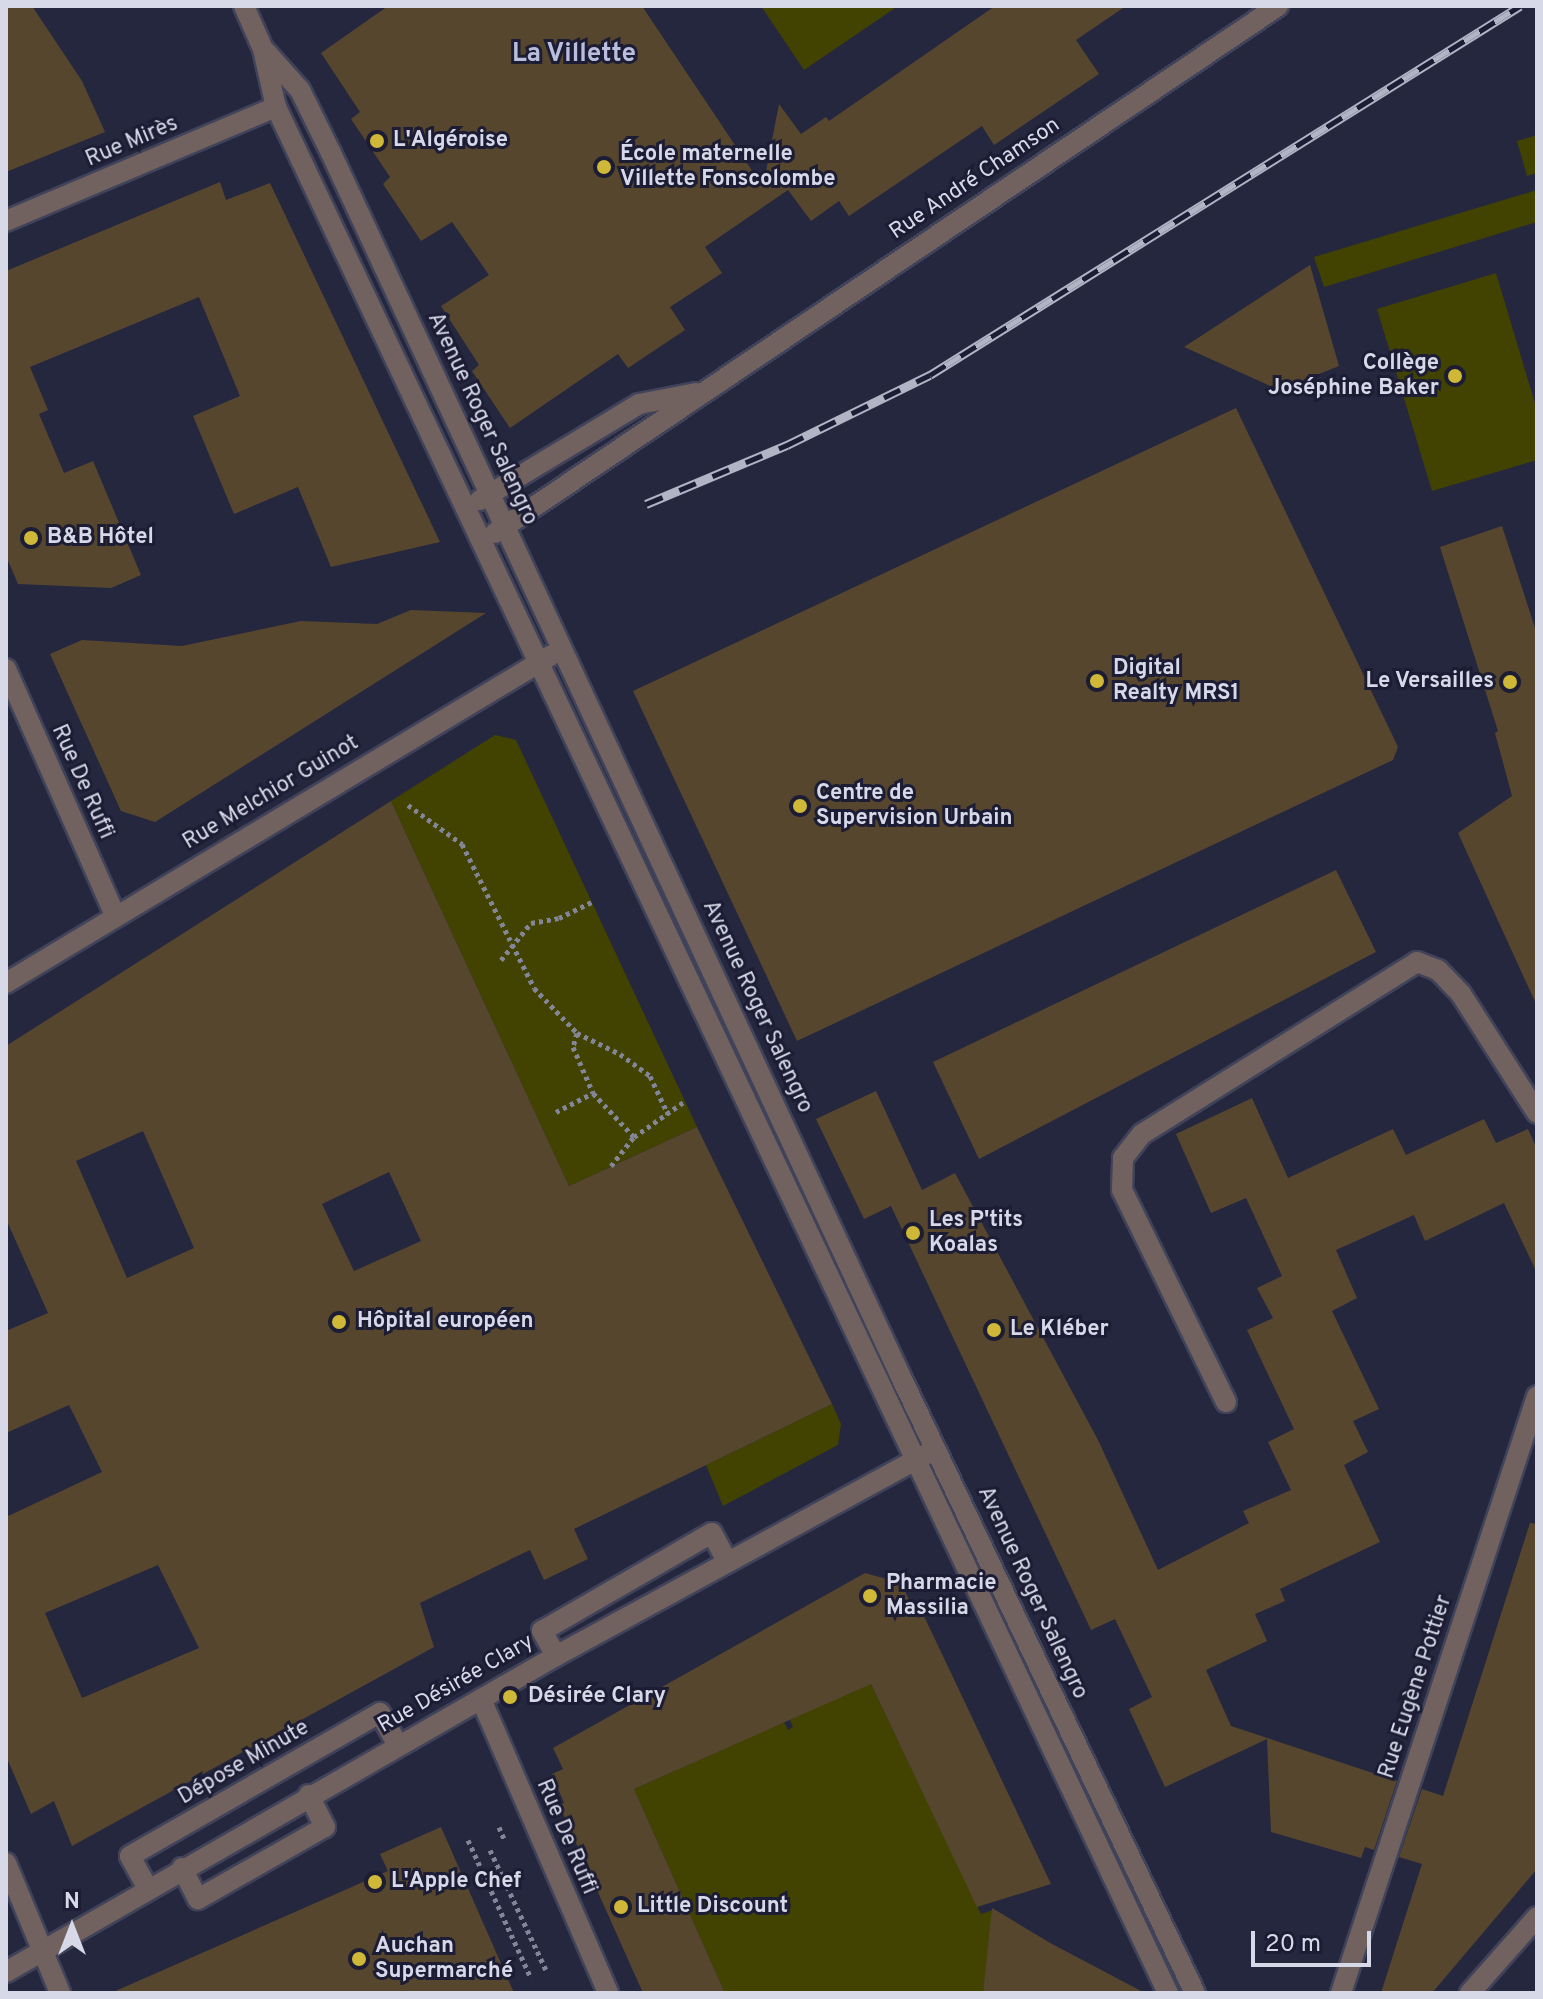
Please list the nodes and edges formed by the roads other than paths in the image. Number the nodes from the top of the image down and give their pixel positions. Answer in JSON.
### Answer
{"nodes":[{"id":1,"x":1278,"y":6,"type":"edge"},
{"id":2,"x":251,"y":9,"type":"edge"},
{"id":3,"x":263,"y":49,"type":"junction"},
{"id":4,"x":276,"y":107,"type":"junction"},
{"id":5,"x":6,"y":221,"type":"edge"},
{"id":6,"x":700,"y":392,"type":"junction"},
{"id":7,"x":490,"y":494,"type":"junction"},
{"id":8,"x":467,"y":508,"type":"junction"},
{"id":9,"x":506,"y":525,"type":"junction"},
{"id":10,"x":483,"y":540,"type":"junction"},
{"id":11,"x":564,"y":649,"type":"junction"},
{"id":12,"x":539,"y":661,"type":"junction"},
{"id":13,"x":6,"y":669,"type":"edge"},
{"id":14,"x":114,"y":913,"type":"junction"},
{"id":15,"x":6,"y":983,"type":"edge"},
{"id":16,"x":1537,"y":1113,"type":"edge"},
{"id":17,"x":1537,"y":1396,"type":"edge"},
{"id":18,"x":1226,"y":1402,"type":"dead end"},
{"id":19,"x":936,"y":1448,"type":"junction"},
{"id":20,"x":915,"y":1460,"type":"junction"},
{"id":21,"x":727,"y":1561,"type":"junction"},
{"id":22,"x":556,"y":1656,"type":"junction"},
{"id":23,"x":481,"y":1699,"type":"junction"},
{"id":24,"x":398,"y":1745,"type":"junction"},
{"id":25,"x":309,"y":1795,"type":"junction"},
{"id":26,"x":6,"y":1863,"type":"edge"},
{"id":27,"x":182,"y":1868,"type":"junction"},
{"id":28,"x":147,"y":1887,"type":"junction"},
{"id":29,"x":1537,"y":1917,"type":"edge"},
{"id":30,"x":42,"y":1950,"type":"junction"},
{"id":31,"x":6,"y":1972,"type":"edge"},
{"id":32,"x":60,"y":1993,"type":"edge"},
{"id":33,"x":608,"y":1993,"type":"edge"},
{"id":34,"x":1168,"y":1993,"type":"edge"},
{"id":35,"x":1195,"y":1993,"type":"edge"},
{"id":36,"x":1341,"y":1993,"type":"edge"},
{"id":37,"x":1470,"y":1993,"type":"edge"}],
"edges":[{"from":1,"to":6,"type":"street","name":"Rue André Chamson"},
{"from":2,"to":3,"type":"street","name":"Avenue Roger Salengro"},
{"from":3,"to":4,"type":"street","name":"Avenue Roger Salengro"},
{"from":3,"to":7,"type":"street","name":"Avenue Roger Salengro"},
{"from":4,"to":5,"type":"street","name":"Rue Mirès"},
{"from":4,"to":8,"type":"street","name":"Avenue Roger Salengro"},
{"from":6,"to":7,"type":"street","name":"Rue André Chamson"},
{"from":6,"to":9,"type":"street","name":"Rue André Chamson"},
{"from":7,"to":8,"type":"street","name":"Rue André Chamson"},
{"from":7,"to":9,"type":"street","name":"Avenue Roger Salengro"},
{"from":8,"to":10,"type":"street","name":"Avenue Roger Salengro"},
{"from":9,"to":10,"type":"street","name":"Rue André Chamson"},
{"from":9,"to":11,"type":"street","name":"Avenue Roger Salengro"},
{"from":10,"to":12,"type":"street","name":"Avenue Roger Salengro"},
{"from":11,"to":12,"type":"street","name":"Rue Melchior Guinot"},
{"from":11,"to":19,"type":"street","name":"Avenue Roger Salengro"},
{"from":12,"to":14,"type":"street","name":"Rue Melchior Guinot"},
{"from":12,"to":20,"type":"street","name":"Avenue Roger Salengro"},
{"from":13,"to":14,"type":"street","name":"Rue De Ruffi"},
{"from":14,"to":15,"type":"street","name":"Rue Melchior Guinot"},
{"from":16,"to":18,"type":"street"},
{"from":17,"to":36,"type":"street","name":"Rue Eugène Pottier"},
{"from":19,"to":20,"type":"street","name":"Rue Désirée Clary"},
{"from":19,"to":35,"type":"street","name":"Avenue Roger Salengro"},
{"from":20,"to":21,"type":"street","name":"Rue Désirée Clary"},
{"from":20,"to":34,"type":"street","name":"Avenue Roger Salengro"},
{"from":21,"to":22,"type":"street","name":"Rue Désirée Clary"},
{"from":21,"to":22,"type":"street"},
{"from":22,"to":23,"type":"street","name":"Rue Désirée Clary"},
{"from":23,"to":24,"type":"street","name":"Rue Désirée Clary"},
{"from":23,"to":33,"type":"street","name":"Rue De Ruffi"},
{"from":24,"to":25,"type":"street","name":"Rue Désirée Clary"},
{"from":24,"to":28,"type":"street","name":"Dépose Minute"},
{"from":25,"to":27,"type":"street","name":"Rue Désirée Clary"},
{"from":25,"to":27,"type":"street"},
{"from":26,"to":30,"type":"street"},
{"from":27,"to":28,"type":"street","name":"Rue Désirée Clary"},
{"from":28,"to":30,"type":"street","name":"Rue Désirée Clary"},
{"from":29,"to":37,"type":"street"},
{"from":30,"to":31,"type":"street","name":"Rue Désirée Clary"},
{"from":30,"to":32,"type":"street"}]}
